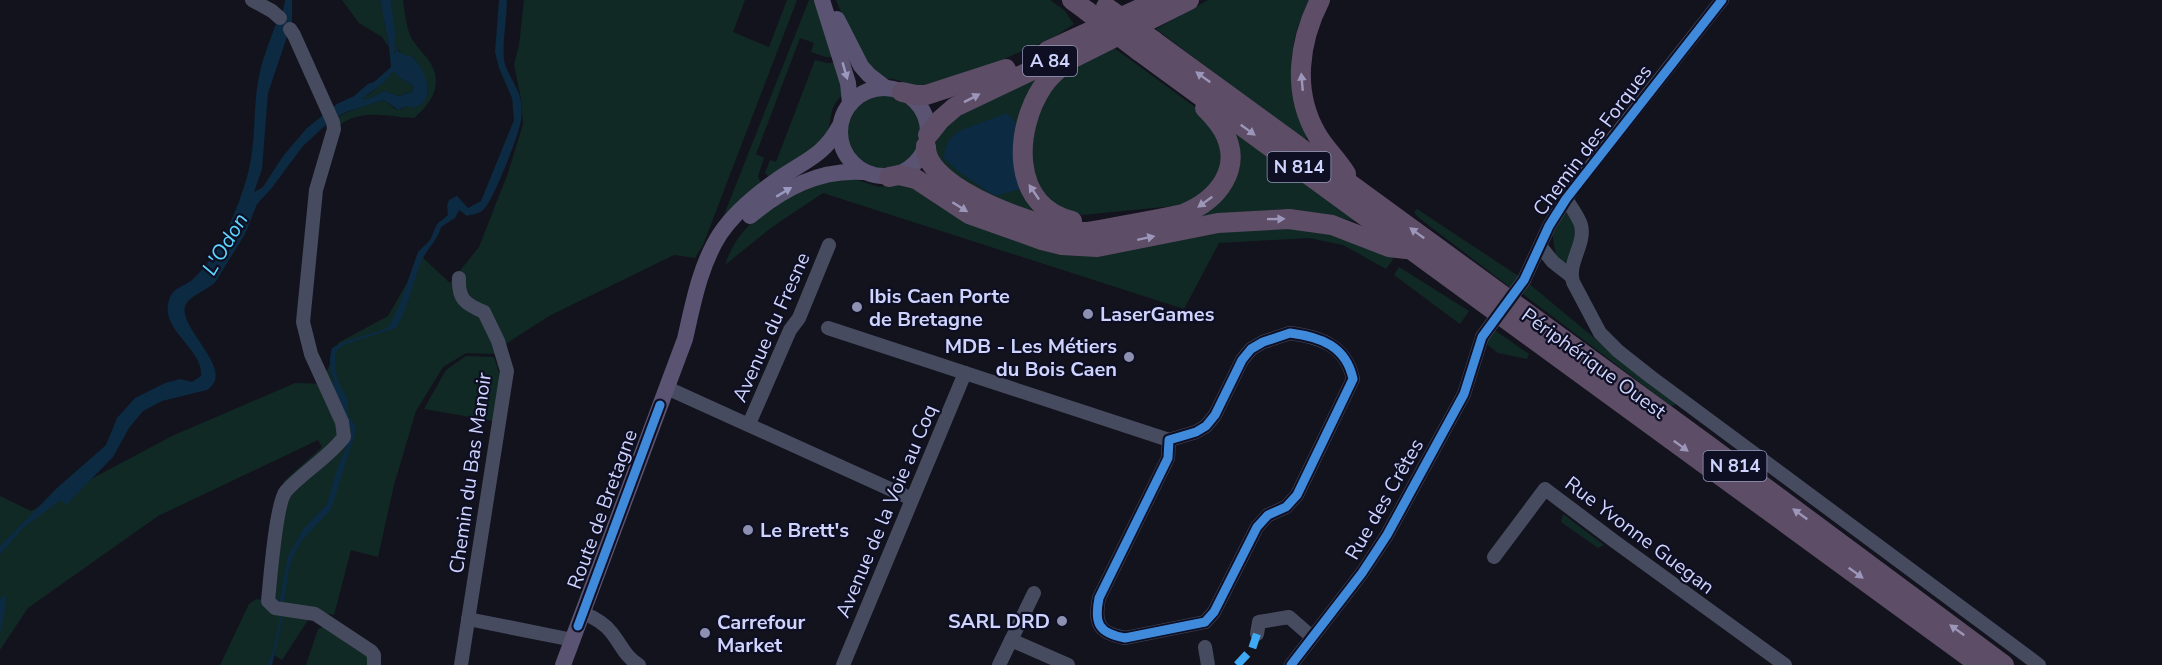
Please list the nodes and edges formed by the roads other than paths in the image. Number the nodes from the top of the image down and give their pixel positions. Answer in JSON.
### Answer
{"nodes":[{"id":1,"x":252,"y":0,"type":"edge"},
{"id":2,"x":822,"y":0,"type":"edge"},
{"id":3,"x":829,"y":0,"type":"edge"},
{"id":4,"x":1320,"y":0,"type":"edge"},
{"id":5,"x":1722,"y":0,"type":"edge"},
{"id":6,"x":1155,"y":2,"type":"edge"},
{"id":7,"x":1187,"y":2,"type":"edge"},
{"id":8,"x":1092,"y":4,"type":"edge"},
{"id":9,"x":1146,"y":46,"type":"junction"},
{"id":10,"x":1184,"y":84,"type":"junction"},
{"id":11,"x":894,"y":90,"type":"junction"},
{"id":12,"x":850,"y":103,"type":"junction"},
{"id":13,"x":839,"y":127,"type":"junction"},
{"id":14,"x":927,"y":141,"type":"junction"},
{"id":15,"x":863,"y":172,"type":"junction"},
{"id":16,"x":889,"y":177,"type":"junction"},
{"id":17,"x":1356,"y":189,"type":"junction"},
{"id":18,"x":1566,"y":199,"type":"junction"},
{"id":19,"x":1122,"y":226,"type":"junction"},
{"id":20,"x":829,"y":245,"type":"dead end"},
{"id":21,"x":1540,"y":246,"type":"junction"},
{"id":22,"x":1413,"y":250,"type":"junction"},
{"id":23,"x":1571,"y":276,"type":"junction"},
{"id":24,"x":459,"y":278,"type":"dead end"},
{"id":25,"x":828,"y":328,"type":"dead end"},
{"id":26,"x":1482,"y":337,"type":"joint"},
{"id":27,"x":685,"y":339,"type":"junction"},
{"id":28,"x":965,"y":373,"type":"junction"},
{"id":29,"x":667,"y":387,"type":"junction"},
{"id":30,"x":749,"y":424,"type":"junction"},
{"id":31,"x":1169,"y":440,"type":"junction"},
{"id":32,"x":912,"y":499,"type":"junction"},
{"id":33,"x":1494,"y":556,"type":"dead end"},
{"id":34,"x":1034,"y":593,"type":"dead end"},
{"id":35,"x":1908,"y":611,"type":"junction"},
{"id":36,"x":468,"y":619,"type":"junction"},
{"id":37,"x":578,"y":626,"type":"junction"},
{"id":38,"x":1257,"y":634,"type":"dead end"},
{"id":39,"x":1312,"y":637,"type":"junction"},
{"id":40,"x":1011,"y":640,"type":"junction"},
{"id":41,"x":1205,"y":647,"type":"dead end"},
{"id":42,"x":1782,"y":664,"type":"edge"},
{"id":43,"x":374,"y":665,"type":"edge"},
{"id":44,"x":461,"y":665,"type":"edge"},
{"id":45,"x":563,"y":665,"type":"edge"},
{"id":46,"x":639,"y":665,"type":"edge"},
{"id":47,"x":843,"y":665,"type":"edge"},
{"id":48,"x":999,"y":665,"type":"edge"},
{"id":49,"x":1068,"y":665,"type":"edge"},
{"id":50,"x":1208,"y":665,"type":"edge"},
{"id":51,"x":1291,"y":665,"type":"edge"},
{"id":52,"x":1965,"y":665,"type":"edge"},
{"id":53,"x":1980,"y":665,"type":"edge"},
{"id":54,"x":2004,"y":665,"type":"edge"},
{"id":55,"x":2039,"y":665,"type":"edge"}],
"edges":[{"from":1,"to":43,"type":"street"},
{"from":2,"to":12,"type":"main road","one_way":true},
{"from":3,"to":11,"type":"main road"},
{"from":17,"to":4,"type":"highway","one_way":true},
{"from":5,"to":18,"type":"street","name":"Chemin des Forques"},
{"from":6,"to":11,"type":"highway","number":"A 84"},
{"from":14,"to":7,"type":"highway","number":"A 84","one_way":true},
{"from":19,"to":7,"type":"highway","one_way":true},
{"from":8,"to":9,"type":"highway","number":"N 814","bridge":true},
{"from":9,"to":10,"type":"highway","number":"N 814"},
{"from":17,"to":9,"type":"highway","name":"Périphérique Ouest","number":"N 814","one_way":true},
{"from":10,"to":19,"type":"highway","one_way":true},
{"from":10,"to":22,"type":"highway","name":"Périphérique Ouest","number":"N 814","one_way":true},
{"from":11,"to":12,"type":"main road"},
{"from":11,"to":14,"type":"main road"},
{"from":12,"to":13,"type":"main road"},
{"from":13,"to":15,"type":"main road"},
{"from":13,"to":27,"type":"main road","name":"Route de Bretagne"},
{"from":14,"to":16,"type":"main road"},
{"from":14,"to":19,"type":"highway"},
{"from":15,"to":16,"type":"main road"},
{"from":27,"to":15,"type":"main road","name":"Route de Bretagne","one_way":true},
{"from":16,"to":22,"type":"highway","one_way":true},
{"from":54,"to":17,"type":"highway","name":"Périphérique Ouest","number":"N 814","one_way":true},
{"from":18,"to":21,"type":"street","name":"Chemin des Forques"},
{"from":18,"to":23,"type":"street"},
{"from":20,"to":30,"type":"street","name":"Avenue du Fresne"},
{"from":21,"to":23,"type":"street"},
{"from":21,"to":26,"type":"street","name":"Chemin des Forques","bridge":true},
{"from":22,"to":35,"type":"highway","name":"Périphérique Ouest","number":"N 814","one_way":true},
{"from":23,"to":55,"type":"street"},
{"from":24,"to":36,"type":"street","name":"Chemin du Bas Manoir"},
{"from":25,"to":28,"type":"street"},
{"from":26,"to":39,"type":"street","name":"Rue des Crêtes"},
{"from":27,"to":29,"type":"main road","name":"Route de Bretagne"},
{"from":28,"to":31,"type":"street"},
{"from":28,"to":32,"type":"street","name":"Avenue de la Voie au Coq"},
{"from":29,"to":30,"type":"street","name":"Avenue du Fresne"},
{"from":29,"to":37,"type":"main road","name":"Route de Bretagne"},
{"from":30,"to":32,"type":"street","name":"Avenue du Fresne"},
{"from":31,"to":31,"type":"street"},
{"from":32,"to":47,"type":"street","name":"Avenue de la Voie au Coq"},
{"from":33,"to":42,"type":"street","name":"Rue Yvonne Guegan"},
{"from":34,"to":40,"type":"street"},
{"from":35,"to":52,"type":"highway"},
{"from":35,"to":53,"type":"highway","name":"Périphérique Ouest","number":"N 814"},
{"from":36,"to":37,"type":"street"},
{"from":36,"to":44,"type":"street","name":"Chemin du Bas Manoir"},
{"from":37,"to":45,"type":"main road","name":"Route de Bretagne"},
{"from":37,"to":46,"type":"street"},
{"from":38,"to":39,"type":"street"},
{"from":39,"to":51,"type":"street","name":"Rue des Crêtes"},
{"from":40,"to":48,"type":"street"},
{"from":40,"to":49,"type":"street"},
{"from":41,"to":50,"type":"street"}]}
